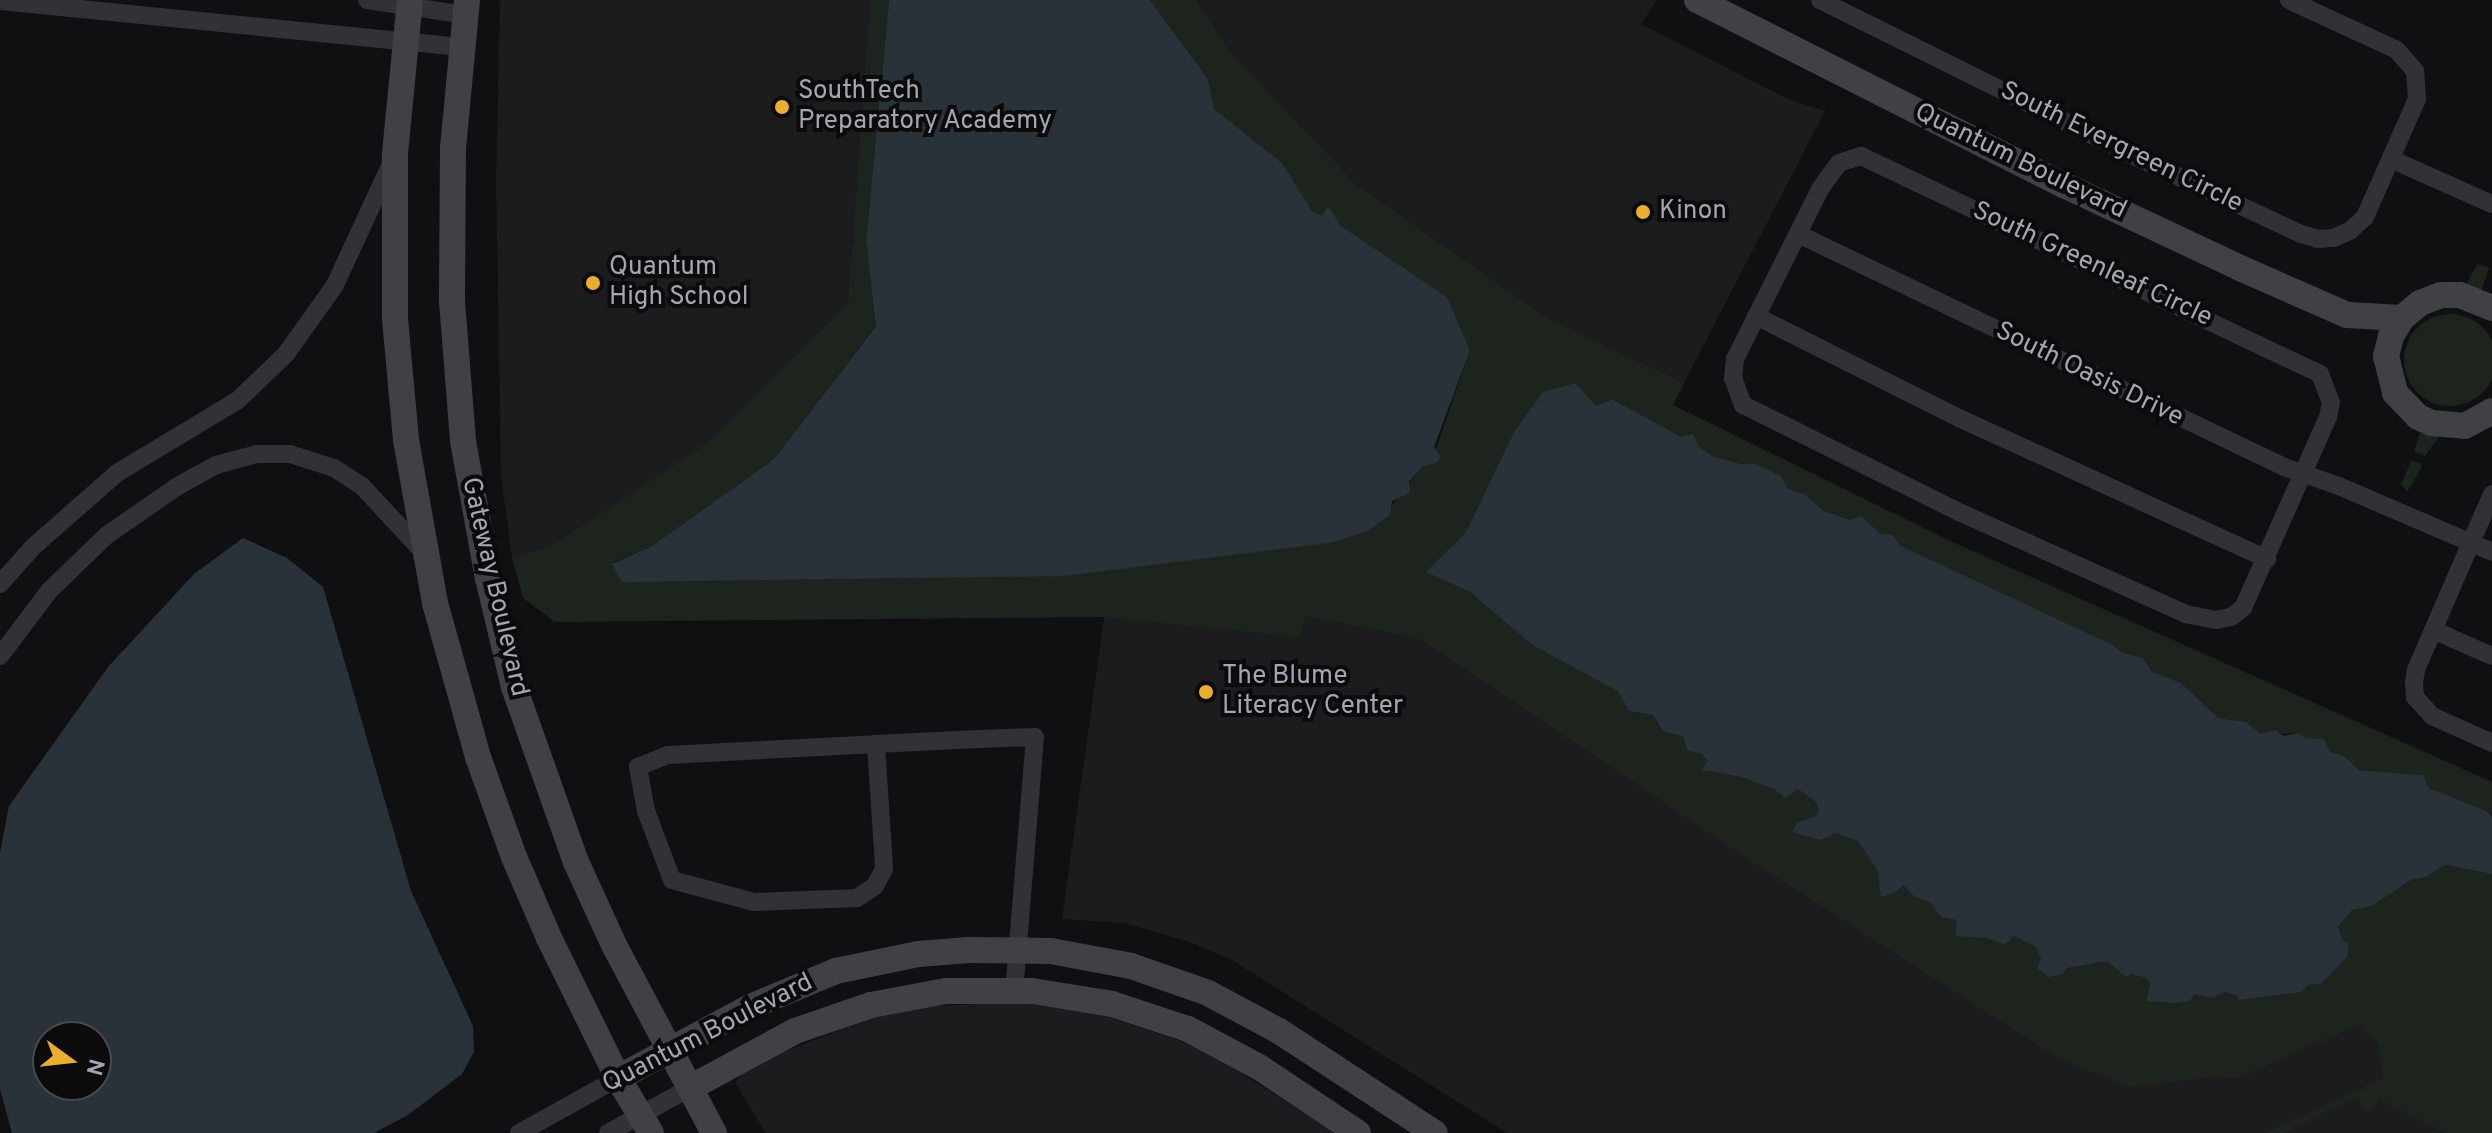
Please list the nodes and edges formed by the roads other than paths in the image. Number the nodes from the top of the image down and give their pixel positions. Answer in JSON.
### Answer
{"nodes":[{"id":1,"x":367,"y":0,"type":"edge"},
{"id":2,"x":1697,"y":0,"type":"edge"},
{"id":3,"x":1820,"y":0,"type":"edge"},
{"id":4,"x":2289,"y":0,"type":"edge"},
{"id":5,"x":0,"y":1,"type":"edge"},
{"id":6,"x":410,"y":3,"type":"edge"},
{"id":7,"x":115,"y":6,"type":"edge"},
{"id":8,"x":466,"y":7,"type":"edge"},
{"id":9,"x":405,"y":43,"type":"junction"},
{"id":10,"x":461,"y":47,"type":"junction"},
{"id":11,"x":395,"y":154,"type":"junction"},
{"id":12,"x":2393,"y":160,"type":"junction"},
{"id":13,"x":2492,"y":204,"type":"edge"},
{"id":14,"x":1798,"y":234,"type":"junction"},
{"id":15,"x":2492,"y":308,"type":"edge"},
{"id":16,"x":2347,"y":315,"type":"junction"},
{"id":17,"x":1756,"y":316,"type":"junction"},
{"id":18,"x":2402,"y":318,"type":"junction"},
{"id":19,"x":2386,"y":356,"type":"junction"},
{"id":20,"x":2492,"y":411,"type":"edge"},
{"id":21,"x":2304,"y":473,"type":"junction"},
{"id":22,"x":2492,"y":494,"type":"edge"},
{"id":23,"x":2471,"y":543,"type":"junction"},
{"id":24,"x":2492,"y":552,"type":"edge"},
{"id":25,"x":425,"y":554,"type":"junction"},
{"id":26,"x":2267,"y":559,"type":"junction"},
{"id":27,"x":0,"y":584,"type":"edge"},
{"id":28,"x":2433,"y":630,"type":"junction"},
{"id":29,"x":0,"y":656,"type":"edge"},
{"id":30,"x":2492,"y":656,"type":"edge"},
{"id":31,"x":2492,"y":743,"type":"edge"},
{"id":32,"x":876,"y":744,"type":"junction"},
{"id":33,"x":1016,"y":949,"type":"junction"},
{"id":34,"x":1014,"y":990,"type":"junction"},
{"id":35,"x":669,"y":1051,"type":"junction"},
{"id":36,"x":618,"y":1078,"type":"junction"},
{"id":37,"x":690,"y":1088,"type":"junction"},
{"id":38,"x":646,"y":1125,"type":"edge"},
{"id":39,"x":519,"y":1133,"type":"edge"},
{"id":40,"x":608,"y":1133,"type":"edge"},
{"id":41,"x":714,"y":1133,"type":"edge"},
{"id":42,"x":1358,"y":1133,"type":"edge"},
{"id":43,"x":1435,"y":1133,"type":"edge"}],
"edges":[{"from":1,"to":6,"type":"street"},
{"from":2,"to":16,"type":"street","name":"Quantum Boulevard"},
{"from":3,"to":12,"type":"street","name":"South Evergreen Circle"},
{"from":4,"to":12,"type":"street","name":"South Evergreen Circle"},
{"from":5,"to":7,"type":"street"},
{"from":6,"to":8,"type":"street"},
{"from":6,"to":9,"type":"street"},
{"from":7,"to":9,"type":"street"},
{"from":8,"to":10,"type":"street","name":"Gateway Boulevard"},
{"from":9,"to":10,"type":"street"},
{"from":9,"to":11,"type":"street"},
{"from":10,"to":35,"type":"street","name":"Gateway Boulevard"},
{"from":11,"to":25,"type":"street"},
{"from":11,"to":27,"type":"street"},
{"from":12,"to":13,"type":"street"},
{"from":14,"to":17,"type":"street","name":"South Greenleaf Circle"},
{"from":14,"to":21,"type":"street","name":"South Oasis Drive"},
{"from":14,"to":21,"type":"street","name":"South Greenleaf Circle"},
{"from":15,"to":18,"type":"street"},
{"from":16,"to":18,"type":"street","name":"Quantum Boulevard"},
{"from":16,"to":19,"type":"street","name":"Quantum Boulevard"},
{"from":17,"to":26,"type":"street"},
{"from":17,"to":26,"type":"street","name":"South Greenleaf Circle"},
{"from":18,"to":19,"type":"street"},
{"from":19,"to":20,"type":"street","name":"Quantum Boulevard"},
{"from":21,"to":23,"type":"street","name":"South Oasis Drive"},
{"from":21,"to":26,"type":"street","name":"South Greenleaf Circle"},
{"from":22,"to":23,"type":"street"},
{"from":23,"to":24,"type":"street","name":"South Oasis Drive"},
{"from":23,"to":28,"type":"street"},
{"from":25,"to":29,"type":"street"},
{"from":25,"to":36,"type":"street"},
{"from":28,"to":30,"type":"street"},
{"from":28,"to":31,"type":"street"},
{"from":32,"to":32,"type":"street"},
{"from":32,"to":33,"type":"street"},
{"from":33,"to":34,"type":"street"},
{"from":33,"to":35,"type":"street","name":"Quantum Boulevard"},
{"from":33,"to":43,"type":"street","name":"Quantum Boulevard"},
{"from":34,"to":37,"type":"street","name":"Quantum Boulevard"},
{"from":34,"to":42,"type":"street","name":"Quantum Boulevard"},
{"from":35,"to":36,"type":"street","name":"Quantum Boulevard"},
{"from":35,"to":37,"type":"street","name":"Gateway Boulevard"},
{"from":36,"to":38,"type":"street"},
{"from":36,"to":39,"type":"street","name":"Quantum Boulevard"},
{"from":37,"to":38,"type":"street","name":"Quantum Boulevard"},
{"from":37,"to":41,"type":"street","name":"Gateway Boulevard"},
{"from":38,"to":40,"type":"street","name":"Quantum Boulevard"}]}
